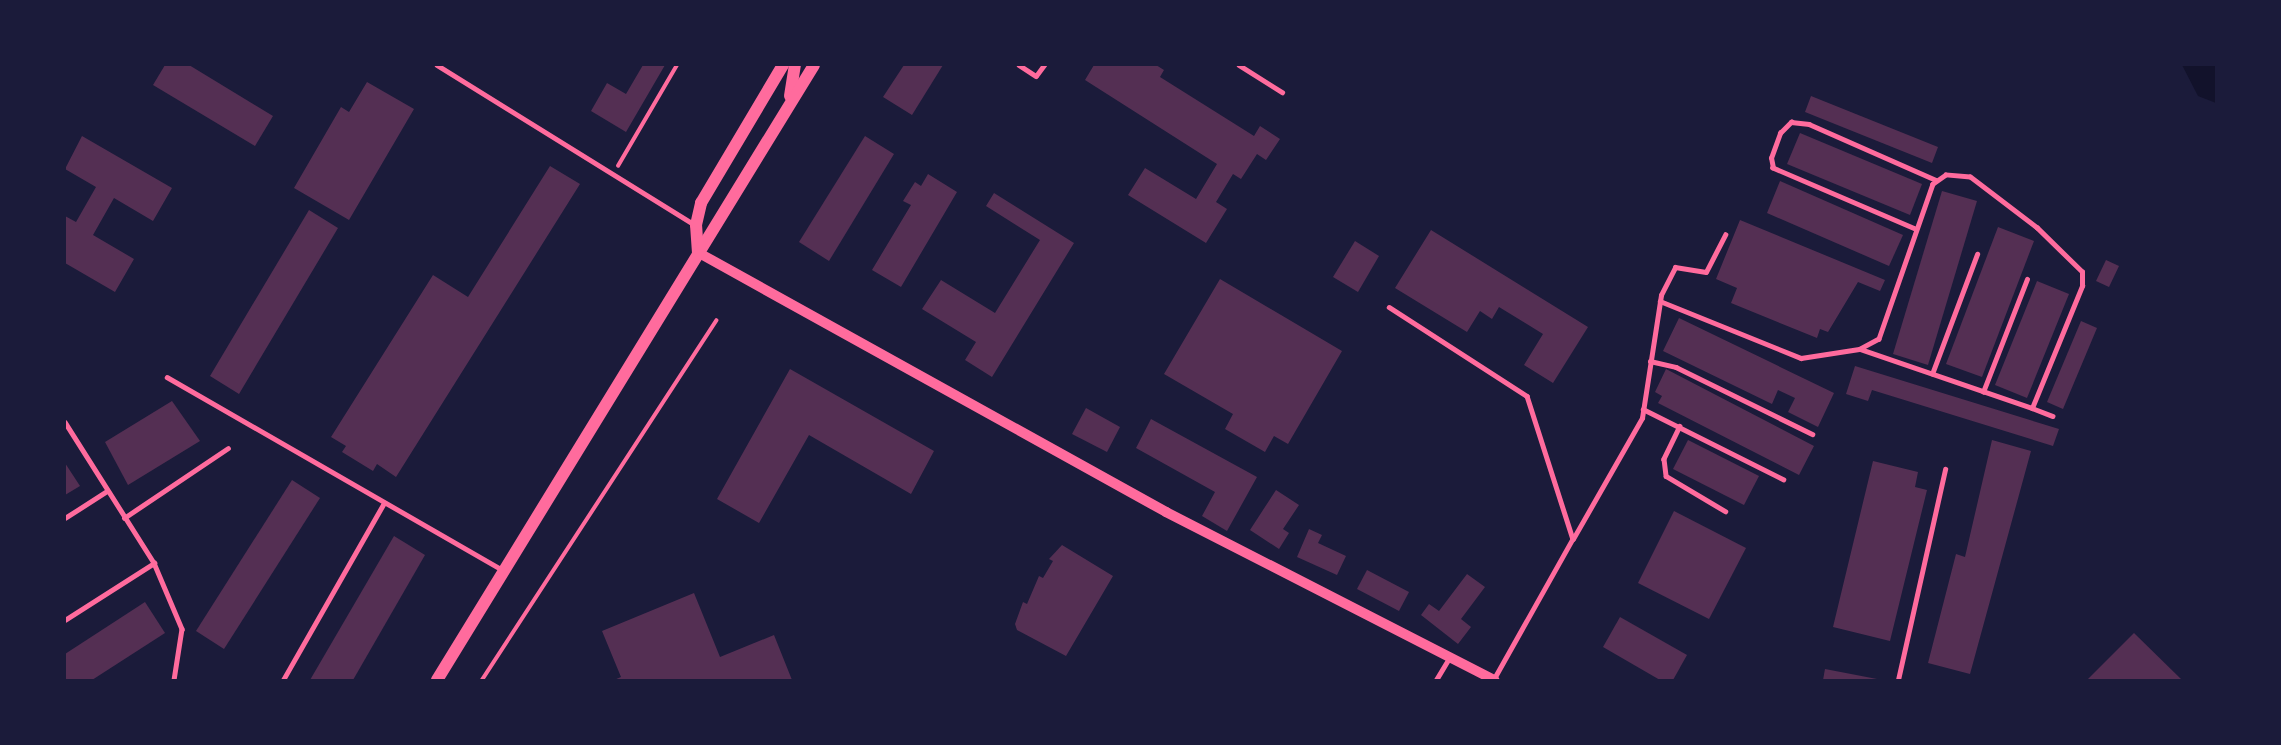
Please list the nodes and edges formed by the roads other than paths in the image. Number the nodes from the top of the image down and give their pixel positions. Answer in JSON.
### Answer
{"nodes":[{"id":1,"x":437,"y":65,"type":"edge"},
{"id":2,"x":783,"y":65,"type":"edge"},
{"id":3,"x":795,"y":65,"type":"edge"},
{"id":4,"x":814,"y":65,"type":"edge"},
{"id":5,"x":1019,"y":65,"type":"edge"},
{"id":6,"x":1044,"y":65,"type":"edge"},
{"id":7,"x":1239,"y":65,"type":"edge"},
{"id":8,"x":1282,"y":92,"type":"dead end"},
{"id":9,"x":789,"y":103,"type":"junction"},
{"id":10,"x":1936,"y":180,"type":"junction"},
{"id":11,"x":696,"y":225,"type":"junction"},
{"id":12,"x":1916,"y":229,"type":"junction"},
{"id":13,"x":710,"y":234,"type":"junction"},
{"id":14,"x":1725,"y":235,"type":"dead end"},
{"id":15,"x":699,"y":253,"type":"junction"},
{"id":16,"x":1977,"y":254,"type":"dead end"},
{"id":17,"x":2027,"y":279,"type":"dead end"},
{"id":18,"x":1660,"y":301,"type":"junction"},
{"id":19,"x":1389,"y":307,"type":"dead end"},
{"id":20,"x":1860,"y":349,"type":"junction"},
{"id":21,"x":1650,"y":361,"type":"junction"},
{"id":22,"x":1932,"y":374,"type":"junction"},
{"id":23,"x":167,"y":377,"type":"dead end"},
{"id":24,"x":1983,"y":392,"type":"junction"},
{"id":25,"x":2032,"y":408,"type":"junction"},
{"id":26,"x":1643,"y":410,"type":"junction"},
{"id":27,"x":2053,"y":416,"type":"dead end"},
{"id":28,"x":65,"y":422,"type":"edge"},
{"id":29,"x":1680,"y":426,"type":"junction"},
{"id":30,"x":1812,"y":434,"type":"dead end"},
{"id":31,"x":228,"y":448,"type":"dead end"},
{"id":32,"x":1945,"y":470,"type":"dead end"},
{"id":33,"x":1783,"y":479,"type":"dead end"},
{"id":34,"x":107,"y":491,"type":"junction"},
{"id":35,"x":383,"y":505,"type":"junction"},
{"id":36,"x":1726,"y":511,"type":"dead end"},
{"id":37,"x":65,"y":518,"type":"edge"},
{"id":38,"x":124,"y":518,"type":"junction"},
{"id":39,"x":1573,"y":539,"type":"junction"},
{"id":40,"x":154,"y":563,"type":"junction"},
{"id":41,"x":506,"y":572,"type":"junction"},
{"id":42,"x":65,"y":620,"type":"edge"},
{"id":43,"x":1450,"y":656,"type":"junction"},
{"id":44,"x":174,"y":680,"type":"edge"},
{"id":45,"x":284,"y":680,"type":"edge"},
{"id":46,"x":437,"y":680,"type":"edge"},
{"id":47,"x":1436,"y":680,"type":"edge"},
{"id":48,"x":1494,"y":680,"type":"edge"},
{"id":49,"x":1898,"y":680,"type":"edge"}],
"edges":[{"from":1,"to":11,"type":"lane"},
{"from":2,"to":11,"type":"main road"},
{"from":3,"to":9,"type":"main road"},
{"from":4,"to":9,"type":"main road"},
{"from":5,"to":6,"type":"lane"},
{"from":7,"to":8,"type":"lane"},
{"from":9,"to":13,"type":"main road"},
{"from":10,"to":12,"type":"lane"},
{"from":10,"to":12,"type":"lane"},
{"from":10,"to":25,"type":"lane"},
{"from":11,"to":13,"type":"main road"},
{"from":11,"to":15,"type":"main road"},
{"from":12,"to":20,"type":"lane"},
{"from":13,"to":15,"type":"main road"},
{"from":14,"to":18,"type":"lane"},
{"from":15,"to":41,"type":"main road"},
{"from":15,"to":43,"type":"street"},
{"from":16,"to":22,"type":"lane"},
{"from":17,"to":24,"type":"lane"},
{"from":18,"to":20,"type":"lane"},
{"from":18,"to":21,"type":"lane"},
{"from":19,"to":39,"type":"lane"},
{"from":20,"to":22,"type":"lane"},
{"from":21,"to":26,"type":"lane"},
{"from":21,"to":30,"type":"lane"},
{"from":22,"to":24,"type":"lane"},
{"from":23,"to":35,"type":"lane"},
{"from":24,"to":25,"type":"lane"},
{"from":25,"to":27,"type":"lane"},
{"from":26,"to":29,"type":"lane"},
{"from":26,"to":39,"type":"lane"},
{"from":28,"to":34,"type":"lane"},
{"from":29,"to":33,"type":"lane"},
{"from":29,"to":36,"type":"lane"},
{"from":31,"to":38,"type":"lane"},
{"from":32,"to":49,"type":"lane"},
{"from":34,"to":37,"type":"lane"},
{"from":34,"to":38,"type":"lane"},
{"from":35,"to":41,"type":"lane"},
{"from":35,"to":45,"type":"lane"},
{"from":38,"to":40,"type":"lane"},
{"from":39,"to":48,"type":"lane"},
{"from":40,"to":42,"type":"lane"},
{"from":40,"to":44,"type":"lane"},
{"from":41,"to":46,"type":"main road"},
{"from":43,"to":47,"type":"lane"},
{"from":43,"to":48,"type":"street"}]}
